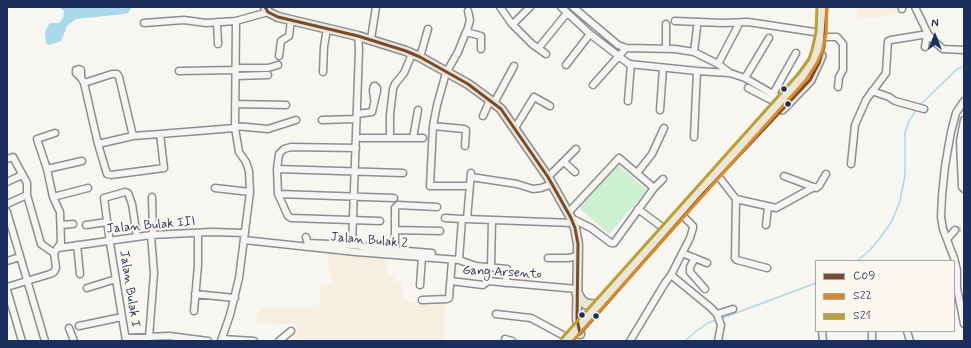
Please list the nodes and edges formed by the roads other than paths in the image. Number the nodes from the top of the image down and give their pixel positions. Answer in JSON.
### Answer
{"nodes":[{"id":1,"x":376,"y":7,"type":"edge"},
{"id":2,"x":500,"y":7,"type":"edge"},
{"id":3,"x":530,"y":7,"type":"edge"},
{"id":4,"x":561,"y":7,"type":"edge"},
{"id":5,"x":572,"y":7,"type":"edge"},
{"id":6,"x":822,"y":7,"type":"edge"},
{"id":7,"x":827,"y":7,"type":"edge"},
{"id":8,"x":916,"y":7,"type":"edge"},
{"id":9,"x":266,"y":10,"type":"edge"},
{"id":10,"x":468,"y":11,"type":"dead end"},
{"id":11,"x":567,"y":13,"type":"junction"},
{"id":12,"x":236,"y":21,"type":"junction"},
{"id":13,"x":291,"y":21,"type":"junction"},
{"id":14,"x":675,"y":21,"type":"dead end"},
{"id":15,"x":217,"y":22,"type":"junction"},
{"id":16,"x":515,"y":22,"type":"dead end"},
{"id":17,"x":144,"y":23,"type":"dead end"},
{"id":18,"x":666,"y":24,"type":"dead end"},
{"id":19,"x":738,"y":26,"type":"dead end"},
{"id":20,"x":698,"y":27,"type":"dead end"},
{"id":21,"x":327,"y":28,"type":"junction"},
{"id":22,"x":428,"y":29,"type":"dead end"},
{"id":23,"x":467,"y":31,"type":"junction"},
{"id":24,"x":590,"y":34,"type":"junction"},
{"id":25,"x":823,"y":35,"type":"junction"},
{"id":26,"x":929,"y":35,"type":"junction"},
{"id":27,"x":358,"y":36,"type":"junction"},
{"id":28,"x":770,"y":38,"type":"dead end"},
{"id":29,"x":369,"y":39,"type":"junction"},
{"id":30,"x":218,"y":44,"type":"dead end"},
{"id":31,"x":541,"y":45,"type":"dead end"},
{"id":32,"x":925,"y":47,"type":"dead end"},
{"id":33,"x":626,"y":48,"type":"junction"},
{"id":34,"x":481,"y":49,"type":"dead end"},
{"id":35,"x":666,"y":49,"type":"junction"},
{"id":36,"x":359,"y":50,"type":"junction"},
{"id":37,"x":964,"y":50,"type":"edge"},
{"id":38,"x":694,"y":52,"type":"junction"},
{"id":39,"x":796,"y":53,"type":"dead end"},
{"id":40,"x":412,"y":54,"type":"junction"},
{"id":41,"x":546,"y":54,"type":"dead end"},
{"id":42,"x":279,"y":56,"type":"dead end"},
{"id":43,"x":618,"y":56,"type":"junction"},
{"id":44,"x":420,"y":57,"type":"junction"},
{"id":45,"x":631,"y":64,"type":"junction"},
{"id":46,"x":718,"y":64,"type":"junction"},
{"id":47,"x":278,"y":65,"type":"dead end"},
{"id":48,"x":566,"y":65,"type":"dead end"},
{"id":49,"x":514,"y":66,"type":"dead end"},
{"id":50,"x":663,"y":68,"type":"junction"},
{"id":51,"x":179,"y":70,"type":"dead end"},
{"id":52,"x":236,"y":71,"type":"junction"},
{"id":53,"x":697,"y":71,"type":"junction"},
{"id":54,"x":323,"y":72,"type":"dead end"},
{"id":55,"x":446,"y":73,"type":"junction"},
{"id":56,"x":730,"y":73,"type":"junction"},
{"id":57,"x":268,"y":75,"type":"dead end"},
{"id":58,"x":745,"y":78,"type":"junction"},
{"id":59,"x":594,"y":85,"type":"dead end"},
{"id":60,"x":838,"y":87,"type":"dead end"},
{"id":61,"x":748,"y":88,"type":"dead end"},
{"id":62,"x":872,"y":91,"type":"junction"},
{"id":63,"x":773,"y":94,"type":"junction"},
{"id":64,"x":374,"y":99,"type":"dead end"},
{"id":65,"x":492,"y":101,"type":"junction"},
{"id":66,"x":628,"y":101,"type":"dead end"},
{"id":67,"x":964,"y":101,"type":"edge"},
{"id":68,"x":781,"y":102,"type":"junction"},
{"id":69,"x":235,"y":104,"type":"junction"},
{"id":70,"x":286,"y":105,"type":"dead end"},
{"id":71,"x":550,"y":106,"type":"dead end"},
{"id":72,"x":923,"y":109,"type":"dead end"},
{"id":73,"x":418,"y":110,"type":"dead end"},
{"id":74,"x":660,"y":110,"type":"dead end"},
{"id":75,"x":357,"y":116,"type":"junction"},
{"id":76,"x":483,"y":116,"type":"dead end"},
{"id":77,"x":296,"y":120,"type":"dead end"},
{"id":78,"x":322,"y":120,"type":"dead end"},
{"id":79,"x":963,"y":124,"type":"edge"},
{"id":80,"x":433,"y":126,"type":"junction"},
{"id":81,"x":235,"y":127,"type":"junction"},
{"id":82,"x":515,"y":128,"type":"junction"},
{"id":83,"x":664,"y":128,"type":"dead end"},
{"id":84,"x":55,"y":133,"type":"dead end"},
{"id":85,"x":160,"y":134,"type":"junction"},
{"id":86,"x":133,"y":136,"type":"junction"},
{"id":87,"x":694,"y":137,"type":"dead end"},
{"id":88,"x":361,"y":138,"type":"dead end"},
{"id":89,"x":390,"y":138,"type":"junction"},
{"id":90,"x":413,"y":138,"type":"junction"},
{"id":91,"x":423,"y":138,"type":"dead end"},
{"id":92,"x":98,"y":144,"type":"junction"},
{"id":93,"x":465,"y":146,"type":"dead end"},
{"id":94,"x":356,"y":148,"type":"junction"},
{"id":95,"x":576,"y":149,"type":"dead end"},
{"id":96,"x":7,"y":159,"type":"edge"},
{"id":97,"x":963,"y":160,"type":"edge"},
{"id":98,"x":82,"y":161,"type":"dead end"},
{"id":99,"x":564,"y":162,"type":"junction"},
{"id":100,"x":850,"y":164,"type":"dead end"},
{"id":101,"x":47,"y":169,"type":"junction"},
{"id":102,"x":277,"y":169,"type":"junction"},
{"id":103,"x":355,"y":171,"type":"junction"},
{"id":104,"x":575,"y":172,"type":"dead end"},
{"id":105,"x":403,"y":173,"type":"dead end"},
{"id":106,"x":637,"y":173,"type":"junction"},
{"id":107,"x":826,"y":174,"type":"dead end"},
{"id":108,"x":22,"y":175,"type":"junction"},
{"id":109,"x":784,"y":176,"type":"dead end"},
{"id":110,"x":718,"y":177,"type":"junction"},
{"id":111,"x":663,"y":179,"type":"dead end"},
{"id":112,"x":550,"y":181,"type":"junction"},
{"id":113,"x":7,"y":182,"type":"edge"},
{"id":114,"x":470,"y":186,"type":"junction"},
{"id":115,"x":814,"y":187,"type":"junction"},
{"id":116,"x":88,"y":188,"type":"dead end"},
{"id":117,"x":215,"y":188,"type":"dead end"},
{"id":118,"x":654,"y":188,"type":"junction"},
{"id":119,"x":964,"y":189,"type":"edge"},
{"id":120,"x":250,"y":192,"type":"junction"},
{"id":121,"x":278,"y":194,"type":"junction"},
{"id":122,"x":27,"y":195,"type":"junction"},
{"id":123,"x":354,"y":196,"type":"junction"},
{"id":124,"x":53,"y":197,"type":"junction"},
{"id":125,"x":152,"y":197,"type":"dead end"},
{"id":126,"x":394,"y":198,"type":"dead end"},
{"id":127,"x":736,"y":198,"type":"junction"},
{"id":128,"x":7,"y":204,"type":"edge"},
{"id":129,"x":437,"y":207,"type":"dead end"},
{"id":130,"x":768,"y":207,"type":"junction"},
{"id":131,"x":638,"y":209,"type":"junction"},
{"id":132,"x":7,"y":212,"type":"edge"},
{"id":133,"x":684,"y":216,"type":"junction"},
{"id":134,"x":445,"y":218,"type":"dead end"},
{"id":135,"x":571,"y":218,"type":"junction"},
{"id":136,"x":465,"y":219,"type":"junction"},
{"id":137,"x":492,"y":220,"type":"junction"},
{"id":138,"x":353,"y":221,"type":"junction"},
{"id":139,"x":380,"y":221,"type":"dead end"},
{"id":140,"x":107,"y":222,"type":"junction"},
{"id":141,"x":73,"y":224,"type":"dead end"},
{"id":142,"x":766,"y":224,"type":"dead end"},
{"id":143,"x":61,"y":225,"type":"junction"},
{"id":144,"x":86,"y":225,"type":"dead end"},
{"id":145,"x":396,"y":230,"type":"junction"},
{"id":146,"x":666,"y":230,"type":"junction"},
{"id":147,"x":955,"y":230,"type":"tunnel mouth"},
{"id":148,"x":440,"y":231,"type":"dead end"},
{"id":149,"x":198,"y":233,"type":"junction"},
{"id":150,"x":245,"y":233,"type":"junction"},
{"id":151,"x":152,"y":235,"type":"junction"},
{"id":152,"x":137,"y":237,"type":"junction"},
{"id":153,"x":306,"y":237,"type":"dead end"},
{"id":154,"x":948,"y":238,"type":"junction"},
{"id":155,"x":244,"y":240,"type":"junction"},
{"id":156,"x":109,"y":241,"type":"junction"},
{"id":157,"x":77,"y":245,"type":"junction"},
{"id":158,"x":352,"y":245,"type":"junction"},
{"id":159,"x":58,"y":248,"type":"junction"},
{"id":160,"x":395,"y":250,"type":"junction"},
{"id":161,"x":54,"y":253,"type":"junction"},
{"id":162,"x":682,"y":253,"type":"junction"},
{"id":163,"x":434,"y":254,"type":"dead end"},
{"id":164,"x":578,"y":256,"type":"junction"},
{"id":165,"x":20,"y":257,"type":"junction"},
{"id":166,"x":422,"y":257,"type":"junction"},
{"id":167,"x":548,"y":258,"type":"dead end"},
{"id":168,"x":694,"y":258,"type":"junction"},
{"id":169,"x":452,"y":260,"type":"junction"},
{"id":170,"x":459,"y":260,"type":"junction"},
{"id":171,"x":954,"y":260,"type":"edge"},
{"id":172,"x":7,"y":261,"type":"edge"},
{"id":173,"x":708,"y":263,"type":"dead end"},
{"id":174,"x":955,"y":263,"type":"edge"},
{"id":175,"x":492,"y":267,"type":"junction"},
{"id":176,"x":767,"y":268,"type":"dead end"},
{"id":177,"x":964,"y":269,"type":"edge"},
{"id":178,"x":957,"y":270,"type":"junction"},
{"id":179,"x":80,"y":274,"type":"dead end"},
{"id":180,"x":671,"y":275,"type":"junction"},
{"id":181,"x":116,"y":278,"type":"junction"},
{"id":182,"x":28,"y":281,"type":"junction"},
{"id":183,"x":451,"y":281,"type":"junction"},
{"id":184,"x":506,"y":283,"type":"junction"},
{"id":185,"x":420,"y":285,"type":"dead end"},
{"id":186,"x":7,"y":288,"type":"edge"},
{"id":187,"x":88,"y":288,"type":"dead end"},
{"id":188,"x":705,"y":289,"type":"dead end"},
{"id":189,"x":577,"y":291,"type":"junction"},
{"id":190,"x":195,"y":294,"type":"junction"},
{"id":191,"x":235,"y":298,"type":"junction"},
{"id":192,"x":422,"y":300,"type":"dead end"},
{"id":193,"x":600,"y":304,"type":"junction"},
{"id":194,"x":733,"y":309,"type":"dead end"},
{"id":195,"x":194,"y":311,"type":"dead end"},
{"id":196,"x":496,"y":314,"type":"dead end"},
{"id":197,"x":122,"y":317,"type":"junction"},
{"id":198,"x":718,"y":318,"type":"junction"},
{"id":199,"x":964,"y":324,"type":"edge"},
{"id":200,"x":79,"y":326,"type":"dead end"},
{"id":201,"x":69,"y":328,"type":"dead end"},
{"id":202,"x":579,"y":330,"type":"junction"},
{"id":203,"x":290,"y":331,"type":"dead end"},
{"id":204,"x":150,"y":338,"type":"junction"},
{"id":205,"x":505,"y":339,"type":"dead end"},
{"id":206,"x":126,"y":340,"type":"edge"},
{"id":207,"x":222,"y":340,"type":"edge"},
{"id":208,"x":246,"y":340,"type":"edge"},
{"id":209,"x":569,"y":340,"type":"edge"},
{"id":210,"x":22,"y":341,"type":"edge"},
{"id":211,"x":44,"y":341,"type":"edge"},
{"id":212,"x":74,"y":341,"type":"edge"},
{"id":213,"x":208,"y":341,"type":"edge"},
{"id":214,"x":254,"y":341,"type":"edge"},
{"id":215,"x":279,"y":341,"type":"edge"},
{"id":216,"x":512,"y":341,"type":"edge"},
{"id":217,"x":630,"y":341,"type":"edge"},
{"id":218,"x":718,"y":341,"type":"edge"}],
"edges":[{"from":1,"to":29,"type":"street"},
{"from":2,"to":41,"type":"street"},
{"from":3,"to":16,"type":"street"},
{"from":4,"to":11,"type":"street"},
{"from":5,"to":33,"type":"street"},
{"from":6,"to":25,"type":"highway"},
{"from":7,"to":25,"type":"highway"},
{"from":8,"to":26,"type":"street"},
{"from":9,"to":12,"type":"street"},
{"from":9,"to":13,"type":"main road"},
{"from":10,"to":23,"type":"street"},
{"from":11,"to":24,"type":"street"},
{"from":11,"to":31,"type":"street"},
{"from":12,"to":15,"type":"street"},
{"from":12,"to":52,"type":"street"},
{"from":13,"to":21,"type":"main road"},
{"from":13,"to":42,"type":"street"},
{"from":14,"to":25,"type":"street"},
{"from":15,"to":17,"type":"street"},
{"from":15,"to":30,"type":"street"},
{"from":18,"to":35,"type":"street"},
{"from":19,"to":46,"type":"street"},
{"from":20,"to":38,"type":"street"},
{"from":21,"to":27,"type":"main road"},
{"from":21,"to":54,"type":"street"},
{"from":22,"to":44,"type":"street"},
{"from":23,"to":34,"type":"street"},
{"from":23,"to":55,"type":"street"},
{"from":24,"to":43,"type":"street"},
{"from":24,"to":48,"type":"street"},
{"from":25,"to":60,"type":"street"},
{"from":25,"to":68,"type":"highway"},
{"from":25,"to":110,"type":"highway"},
{"from":26,"to":32,"type":"street"},
{"from":26,"to":37,"type":"street"},
{"from":26,"to":62,"type":"street"},
{"from":27,"to":29,"type":"main road"},
{"from":27,"to":36,"type":"street"},
{"from":28,"to":58,"type":"street"},
{"from":29,"to":36,"type":"street"},
{"from":29,"to":40,"type":"main road"},
{"from":33,"to":35,"type":"street"},
{"from":33,"to":43,"type":"street"},
{"from":35,"to":38,"type":"street"},
{"from":36,"to":75,"type":"street"},
{"from":38,"to":46,"type":"street"},
{"from":39,"to":63,"type":"street"},
{"from":40,"to":44,"type":"main road"},
{"from":40,"to":89,"type":"street"},
{"from":43,"to":45,"type":"street"},
{"from":43,"to":59,"type":"street"},
{"from":44,"to":55,"type":"main road"},
{"from":45,"to":50,"type":"street"},
{"from":45,"to":66,"type":"street"},
{"from":46,"to":56,"type":"street"},
{"from":47,"to":52,"type":"street"},
{"from":49,"to":65,"type":"street"},
{"from":50,"to":53,"type":"street"},
{"from":50,"to":74,"type":"street"},
{"from":51,"to":52,"type":"street"},
{"from":52,"to":57,"type":"street"},
{"from":52,"to":69,"type":"street"},
{"from":53,"to":56,"type":"street"},
{"from":53,"to":87,"type":"street"},
{"from":55,"to":65,"type":"main road"},
{"from":55,"to":80,"type":"street"},
{"from":56,"to":58,"type":"street"},
{"from":58,"to":63,"type":"street"},
{"from":61,"to":68,"type":"street"},
{"from":62,"to":72,"type":"street"},
{"from":62,"to":100,"type":"street"},
{"from":63,"to":68,"type":"street"},
{"from":64,"to":75,"type":"street"},
{"from":65,"to":76,"type":"street"},
{"from":65,"to":82,"type":"main road"},
{"from":67,"to":154,"type":"street"},
{"from":68,"to":146,"type":"highway"},
{"from":69,"to":70,"type":"street"},
{"from":69,"to":81,"type":"street"},
{"from":71,"to":82,"type":"street"},
{"from":73,"to":90,"type":"street"},
{"from":75,"to":78,"type":"street"},
{"from":75,"to":94,"type":"street"},
{"from":77,"to":81,"type":"street"},
{"from":79,"to":97,"type":"street"},
{"from":80,"to":93,"type":"street"},
{"from":80,"to":114,"type":"street"},
{"from":81,"to":85,"type":"street"},
{"from":81,"to":120,"type":"street"},
{"from":82,"to":112,"type":"main road"},
{"from":83,"to":106,"type":"street"},
{"from":84,"to":101,"type":"street"},
{"from":85,"to":86,"type":"street"},
{"from":85,"to":92,"type":"street"},
{"from":86,"to":92,"type":"street"},
{"from":86,"to":92,"type":"street"},
{"from":88,"to":89,"type":"street"},
{"from":89,"to":90,"type":"street"},
{"from":90,"to":91,"type":"street"},
{"from":94,"to":102,"type":"street"},
{"from":94,"to":103,"type":"street"},
{"from":95,"to":99,"type":"street"},
{"from":96,"to":108,"type":"street"},
{"from":97,"to":119,"type":"street"},
{"from":98,"to":101,"type":"street"},
{"from":99,"to":104,"type":"street"},
{"from":99,"to":112,"type":"street"},
{"from":101,"to":124,"type":"street"},
{"from":102,"to":103,"type":"street"},
{"from":102,"to":121,"type":"street"},
{"from":103,"to":105,"type":"street"},
{"from":103,"to":123,"type":"street"},
{"from":106,"to":118,"type":"street"},
{"from":106,"to":135,"type":"street"},
{"from":107,"to":115,"type":"street"},
{"from":108,"to":113,"type":"street"},
{"from":108,"to":122,"type":"street"},
{"from":109,"to":115,"type":"street"},
{"from":110,"to":127,"type":"street"},
{"from":110,"to":133,"type":"highway"},
{"from":111,"to":118,"type":"street"},
{"from":112,"to":114,"type":"street"},
{"from":112,"to":135,"type":"main road"},
{"from":114,"to":136,"type":"street"},
{"from":115,"to":130,"type":"street"},
{"from":116,"to":124,"type":"street"},
{"from":117,"to":120,"type":"street"},
{"from":118,"to":131,"type":"street"},
{"from":120,"to":150,"type":"street"},
{"from":121,"to":123,"type":"street"},
{"from":121,"to":138,"type":"street"},
{"from":122,"to":128,"type":"street"},
{"from":122,"to":161,"type":"street"},
{"from":123,"to":126,"type":"street"},
{"from":123,"to":138,"type":"street"},
{"from":124,"to":143,"type":"street"},
{"from":125,"to":151,"type":"street"},
{"from":127,"to":130,"type":"street"},
{"from":127,"to":176,"type":"street"},
{"from":129,"to":145,"type":"street"},
{"from":130,"to":142,"type":"street"},
{"from":131,"to":135,"type":"street"},
{"from":131,"to":146,"type":"street"},
{"from":132,"to":165,"type":"street"},
{"from":133,"to":162,"type":"street"},
{"from":133,"to":202,"type":"highway"},
{"from":134,"to":136,"type":"street"},
{"from":135,"to":137,"type":"street"},
{"from":135,"to":164,"type":"main road"},
{"from":136,"to":137,"type":"street"},
{"from":136,"to":170,"type":"street"},
{"from":137,"to":175,"type":"street"},
{"from":138,"to":139,"type":"street"},
{"from":138,"to":158,"type":"street"},
{"from":140,"to":144,"type":"street"},
{"from":140,"to":152,"type":"street","name":"Jalan Bulak I"},
{"from":140,"to":156,"type":"street","name":"Jalan Bulak I"},
{"from":141,"to":143,"type":"street"},
{"from":143,"to":159,"type":"street"},
{"from":145,"to":148,"type":"street"},
{"from":145,"to":160,"type":"street"},
{"from":146,"to":193,"type":"highway"},
{"from":147,"to":154,"type":"street"},
{"from":149,"to":150,"type":"street","name":"Jalan Bulak III"},
{"from":149,"to":151,"type":"street","name":"Jalan Bulak III"},
{"from":149,"to":190,"type":"street"},
{"from":150,"to":155,"type":"street"},
{"from":151,"to":152,"type":"street","name":"Jalan Bulak III"},
{"from":151,"to":204,"type":"street"},
{"from":152,"to":156,"type":"street","name":"Jalan Bulak III"},
{"from":153,"to":158,"type":"street"},
{"from":154,"to":171,"type":"street"},
{"from":155,"to":166,"type":"street","name":"Jalan Bulak 2"},
{"from":155,"to":191,"type":"street"},
{"from":156,"to":157,"type":"street","name":"Jalan Bulak III"},
{"from":156,"to":181,"type":"street","name":"Jalan Bulak I"},
{"from":157,"to":159,"type":"street","name":"Jalan Bulak III"},
{"from":157,"to":179,"type":"street"},
{"from":158,"to":160,"type":"street"},
{"from":159,"to":161,"type":"street"},
{"from":160,"to":163,"type":"street"},
{"from":161,"to":182,"type":"street"},
{"from":162,"to":168,"type":"street"},
{"from":162,"to":180,"type":"street"},
{"from":164,"to":167,"type":"street"},
{"from":164,"to":189,"type":"main road"},
{"from":165,"to":172,"type":"street"},
{"from":165,"to":182,"type":"street"},
{"from":166,"to":169,"type":"street","name":"Jalan Bulak 2"},
{"from":166,"to":185,"type":"street"},
{"from":168,"to":173,"type":"street"},
{"from":168,"to":188,"type":"street"},
{"from":169,"to":170,"type":"street","name":"Jalan Bulak 2"},
{"from":169,"to":183,"type":"street"},
{"from":170,"to":175,"type":"street","name":"Jalan Bulak 2"},
{"from":174,"to":178,"type":"street"},
{"from":175,"to":184,"type":"street","name":"Jalan Bulak 2"},
{"from":177,"to":178,"type":"street"},
{"from":178,"to":199,"type":"street"},
{"from":180,"to":198,"type":"street"},
{"from":180,"to":217,"type":"street"},
{"from":181,"to":187,"type":"street"},
{"from":181,"to":197,"type":"street","name":"Jalan Bulak I"},
{"from":182,"to":186,"type":"street"},
{"from":182,"to":211,"type":"street"},
{"from":183,"to":184,"type":"street","name":"Gang Arsento"},
{"from":183,"to":192,"type":"street"},
{"from":184,"to":189,"type":"street","name":"Gang Arsento"},
{"from":186,"to":210,"type":"street"},
{"from":189,"to":193,"type":"highway"},
{"from":189,"to":202,"type":"main road"},
{"from":190,"to":191,"type":"street"},
{"from":190,"to":195,"type":"street"},
{"from":191,"to":207,"type":"street"},
{"from":193,"to":202,"type":"highway"},
{"from":194,"to":198,"type":"street"},
{"from":196,"to":209,"type":"street"},
{"from":197,"to":200,"type":"street"},
{"from":197,"to":206,"type":"street","name":"Jalan Bulak I"},
{"from":198,"to":218,"type":"street"},
{"from":201,"to":212,"type":"street"},
{"from":202,"to":209,"type":"highway"},
{"from":203,"to":215,"type":"street"},
{"from":204,"to":206,"type":"street"},
{"from":204,"to":213,"type":"street"},
{"from":205,"to":216,"type":"street"},
{"from":207,"to":208,"type":"street"},
{"from":208,"to":214,"type":"street"}]}
